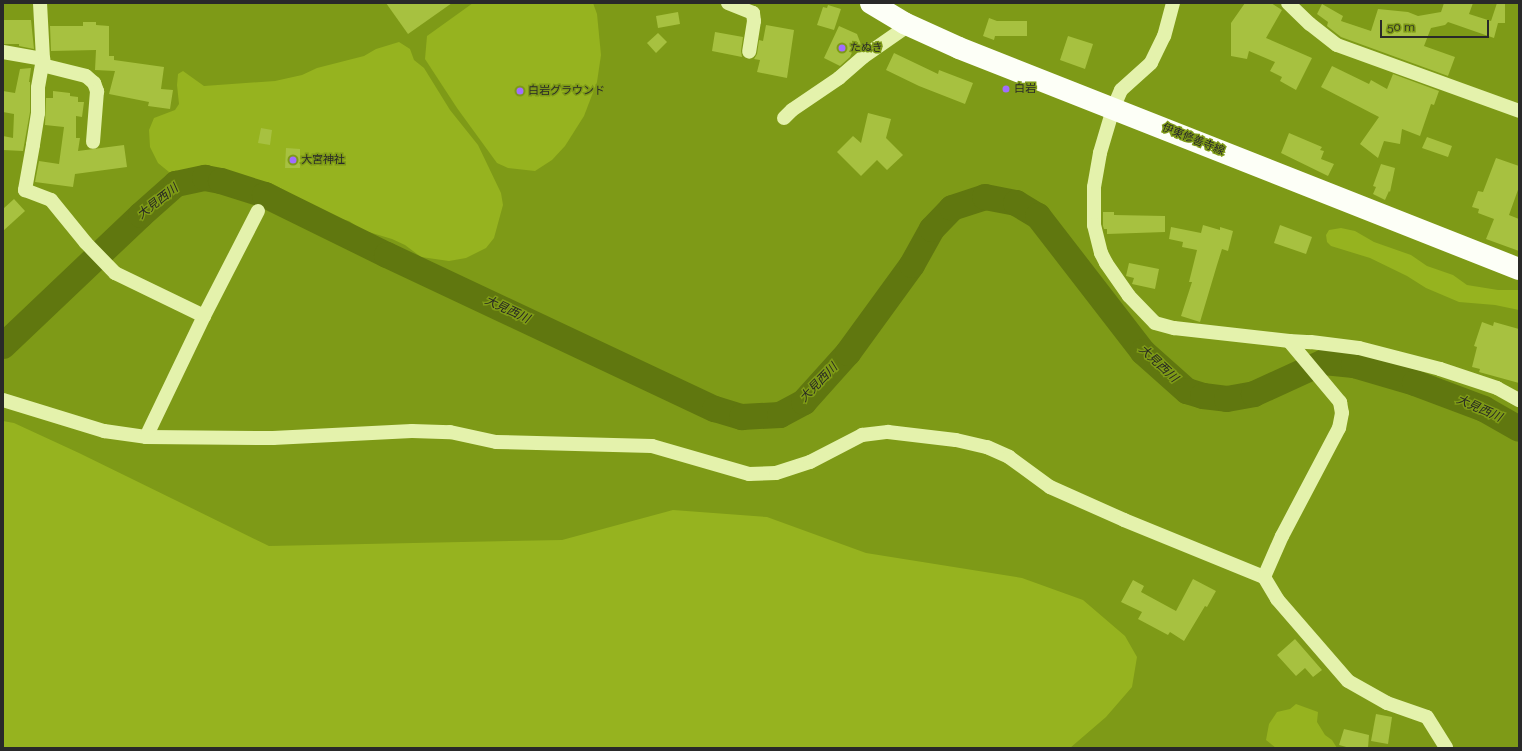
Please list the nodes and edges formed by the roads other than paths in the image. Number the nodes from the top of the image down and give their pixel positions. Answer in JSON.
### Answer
{"nodes":[{"id":1,"x":40,"y":3,"type":"edge"},
{"id":2,"x":728,"y":3,"type":"edge"},
{"id":3,"x":871,"y":3,"type":"edge"},
{"id":4,"x":1173,"y":3,"type":"edge"},
{"id":5,"x":1288,"y":3,"type":"edge"},
{"id":6,"x":908,"y":25,"type":"junction"},
{"id":7,"x":3,"y":52,"type":"edge"},
{"id":8,"x":748,"y":52,"type":"dead end"},
{"id":9,"x":43,"y":62,"type":"junction"},
{"id":10,"x":1113,"y":109,"type":"junction"},
{"id":11,"x":1519,"y":111,"type":"edge"},
{"id":12,"x":784,"y":118,"type":"dead end"},
{"id":13,"x":93,"y":142,"type":"dead end"},
{"id":14,"x":258,"y":211,"type":"dead end"},
{"id":15,"x":1519,"y":270,"type":"edge"},
{"id":16,"x":204,"y":316,"type":"junction"},
{"id":17,"x":1292,"y":344,"type":"junction"},
{"id":18,"x":3,"y":400,"type":"edge"},
{"id":19,"x":1519,"y":400,"type":"edge"},
{"id":20,"x":146,"y":437,"type":"junction"},
{"id":21,"x":1264,"y":576,"type":"junction"},
{"id":22,"x":1446,"y":748,"type":"edge"}],
"edges":[{"from":1,"to":9,"type":"street"},
{"from":2,"to":8,"type":"street"},
{"from":3,"to":6,"type":"main road","name":"伊東修善寺線"},
{"from":4,"to":10,"type":"street"},
{"from":5,"to":11,"type":"street"},
{"from":6,"to":10,"type":"main road","name":"伊東修善寺線"},
{"from":6,"to":12,"type":"street"},
{"from":7,"to":9,"type":"street"},
{"from":9,"to":13,"type":"street"},
{"from":9,"to":16,"type":"street"},
{"from":10,"to":15,"type":"main road","name":"伊東修善寺線"},
{"from":10,"to":17,"type":"street"},
{"from":14,"to":16,"type":"street"},
{"from":16,"to":20,"type":"street"},
{"from":17,"to":19,"type":"street"},
{"from":17,"to":21,"type":"street"},
{"from":18,"to":20,"type":"street"},
{"from":20,"to":21,"type":"street"},
{"from":21,"to":22,"type":"street"}]}
